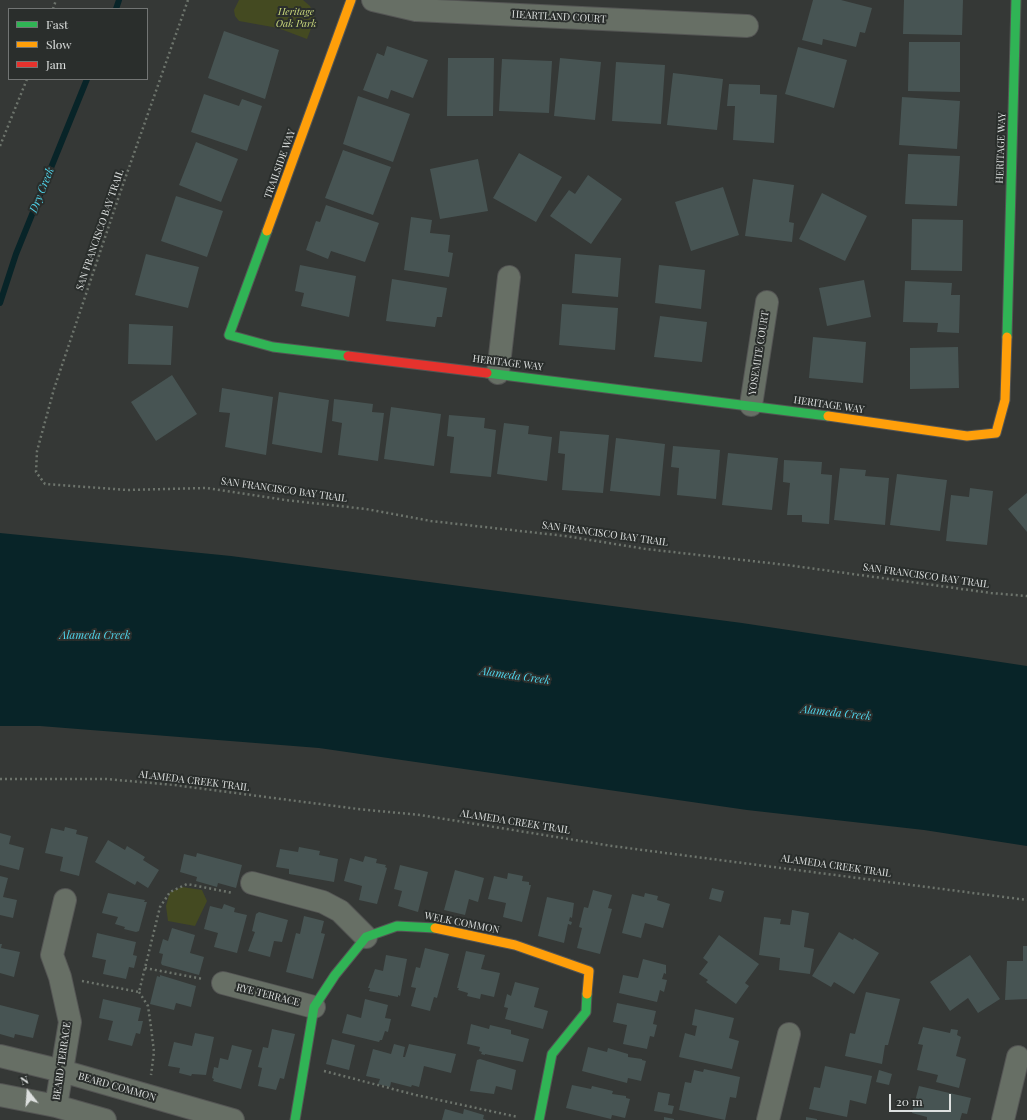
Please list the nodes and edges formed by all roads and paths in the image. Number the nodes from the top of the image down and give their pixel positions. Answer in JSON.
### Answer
{"nodes":[{"id":1,"x":188,"y":0,"type":"edge"},
{"id":2,"x":351,"y":0,"type":"edge"},
{"id":3,"x":373,"y":0,"type":"edge"},
{"id":4,"x":1016,"y":0,"type":"edge"},
{"id":5,"x":747,"y":26,"type":"dead end"},
{"id":6,"x":26,"y":80,"type":"edge"},
{"id":7,"x":1020,"y":106,"type":"edge"},
{"id":8,"x":0,"y":146,"type":"edge"},
{"id":9,"x":509,"y":277,"type":"dead end"},
{"id":10,"x":767,"y":302,"type":"dead end"},
{"id":11,"x":229,"y":335,"type":"joint"},
{"id":12,"x":498,"y":373,"type":"junction"},
{"id":13,"x":751,"y":405,"type":"junction"},
{"id":14,"x":1027,"y":596,"type":"edge"},
{"id":15,"x":0,"y":779,"type":"edge"},
{"id":16,"x":252,"y":883,"type":"joint"},
{"id":17,"x":65,"y":900,"type":"dead end"},
{"id":18,"x":1027,"y":900,"type":"edge"},
{"id":19,"x":366,"y":937,"type":"junction"},
{"id":20,"x":145,"y":968,"type":"junction"},
{"id":21,"x":60,"y":977,"type":"junction"},
{"id":22,"x":223,"y":983,"type":"joint"},
{"id":23,"x":139,"y":992,"type":"junction"},
{"id":24,"x":314,"y":1006,"type":"junction"},
{"id":25,"x":789,"y":1034,"type":"dead end"},
{"id":26,"x":0,"y":1056,"type":"edge"},
{"id":27,"x":1018,"y":1057,"type":"dead end"},
{"id":28,"x":303,"y":1065,"type":"junction"},
{"id":29,"x":62,"y":1071,"type":"junction"},
{"id":30,"x":144,"y":1094,"type":"junction"},
{"id":31,"x":0,"y":1095,"type":"edge"},
{"id":32,"x":56,"y":1106,"type":"junction"},
{"id":33,"x":523,"y":1118,"type":"dead end"},
{"id":34,"x":105,"y":1120,"type":"edge"},
{"id":35,"x":233,"y":1120,"type":"edge"},
{"id":36,"x":295,"y":1120,"type":"edge"},
{"id":37,"x":539,"y":1120,"type":"edge"},
{"id":38,"x":768,"y":1120,"type":"edge"},
{"id":39,"x":1003,"y":1120,"type":"edge"}],
"edges":[{"from":1,"to":14,"type":"path","name":"SAN FRANCISCO BAY TRAIL"},
{"from":2,"to":11,"type":"street","name":"TRAILSIDE WAY"},
{"from":3,"to":5,"type":"street","name":"HEARTLAND COURT"},
{"from":4,"to":7,"type":"street","name":"HERITAGE WAY"},
{"from":6,"to":8,"type":"path"},
{"from":7,"to":13,"type":"street","name":"HERITAGE WAY"},
{"from":9,"to":12,"type":"street"},
{"from":10,"to":13,"type":"street","name":"YOSEMITE COURT"},
{"from":11,"to":12,"type":"street","name":"HERITAGE WAY"},
{"from":12,"to":13,"type":"street","name":"HERITAGE WAY"},
{"from":15,"to":18,"type":"path","name":"ALAMEDA CREEK TRAIL"},
{"from":16,"to":19,"type":"street"},
{"from":16,"to":20,"type":"path"},
{"from":17,"to":21,"type":"street","name":"BEARD TERRACE"},
{"from":19,"to":24,"type":"street"},
{"from":19,"to":37,"type":"street","name":"WELK COMMON"},
{"from":20,"to":22,"type":"path"},
{"from":20,"to":23,"type":"path"},
{"from":21,"to":23,"type":"path"},
{"from":21,"to":29,"type":"street","name":"BEARD TERRACE"},
{"from":22,"to":24,"type":"street","name":"RYE TERRACE"},
{"from":23,"to":30,"type":"path"},
{"from":24,"to":28,"type":"street"},
{"from":25,"to":38,"type":"street"},
{"from":26,"to":29,"type":"street","name":"BEARD COMMON"},
{"from":27,"to":39,"type":"street"},
{"from":28,"to":33,"type":"path"},
{"from":28,"to":36,"type":"street"},
{"from":29,"to":30,"type":"street","name":"BEARD COMMON"},
{"from":29,"to":32,"type":"street","name":"BEARD TERRACE"},
{"from":30,"to":35,"type":"street","name":"BEARD COMMON"},
{"from":31,"to":32,"type":"street"},
{"from":32,"to":34,"type":"street"}]}
